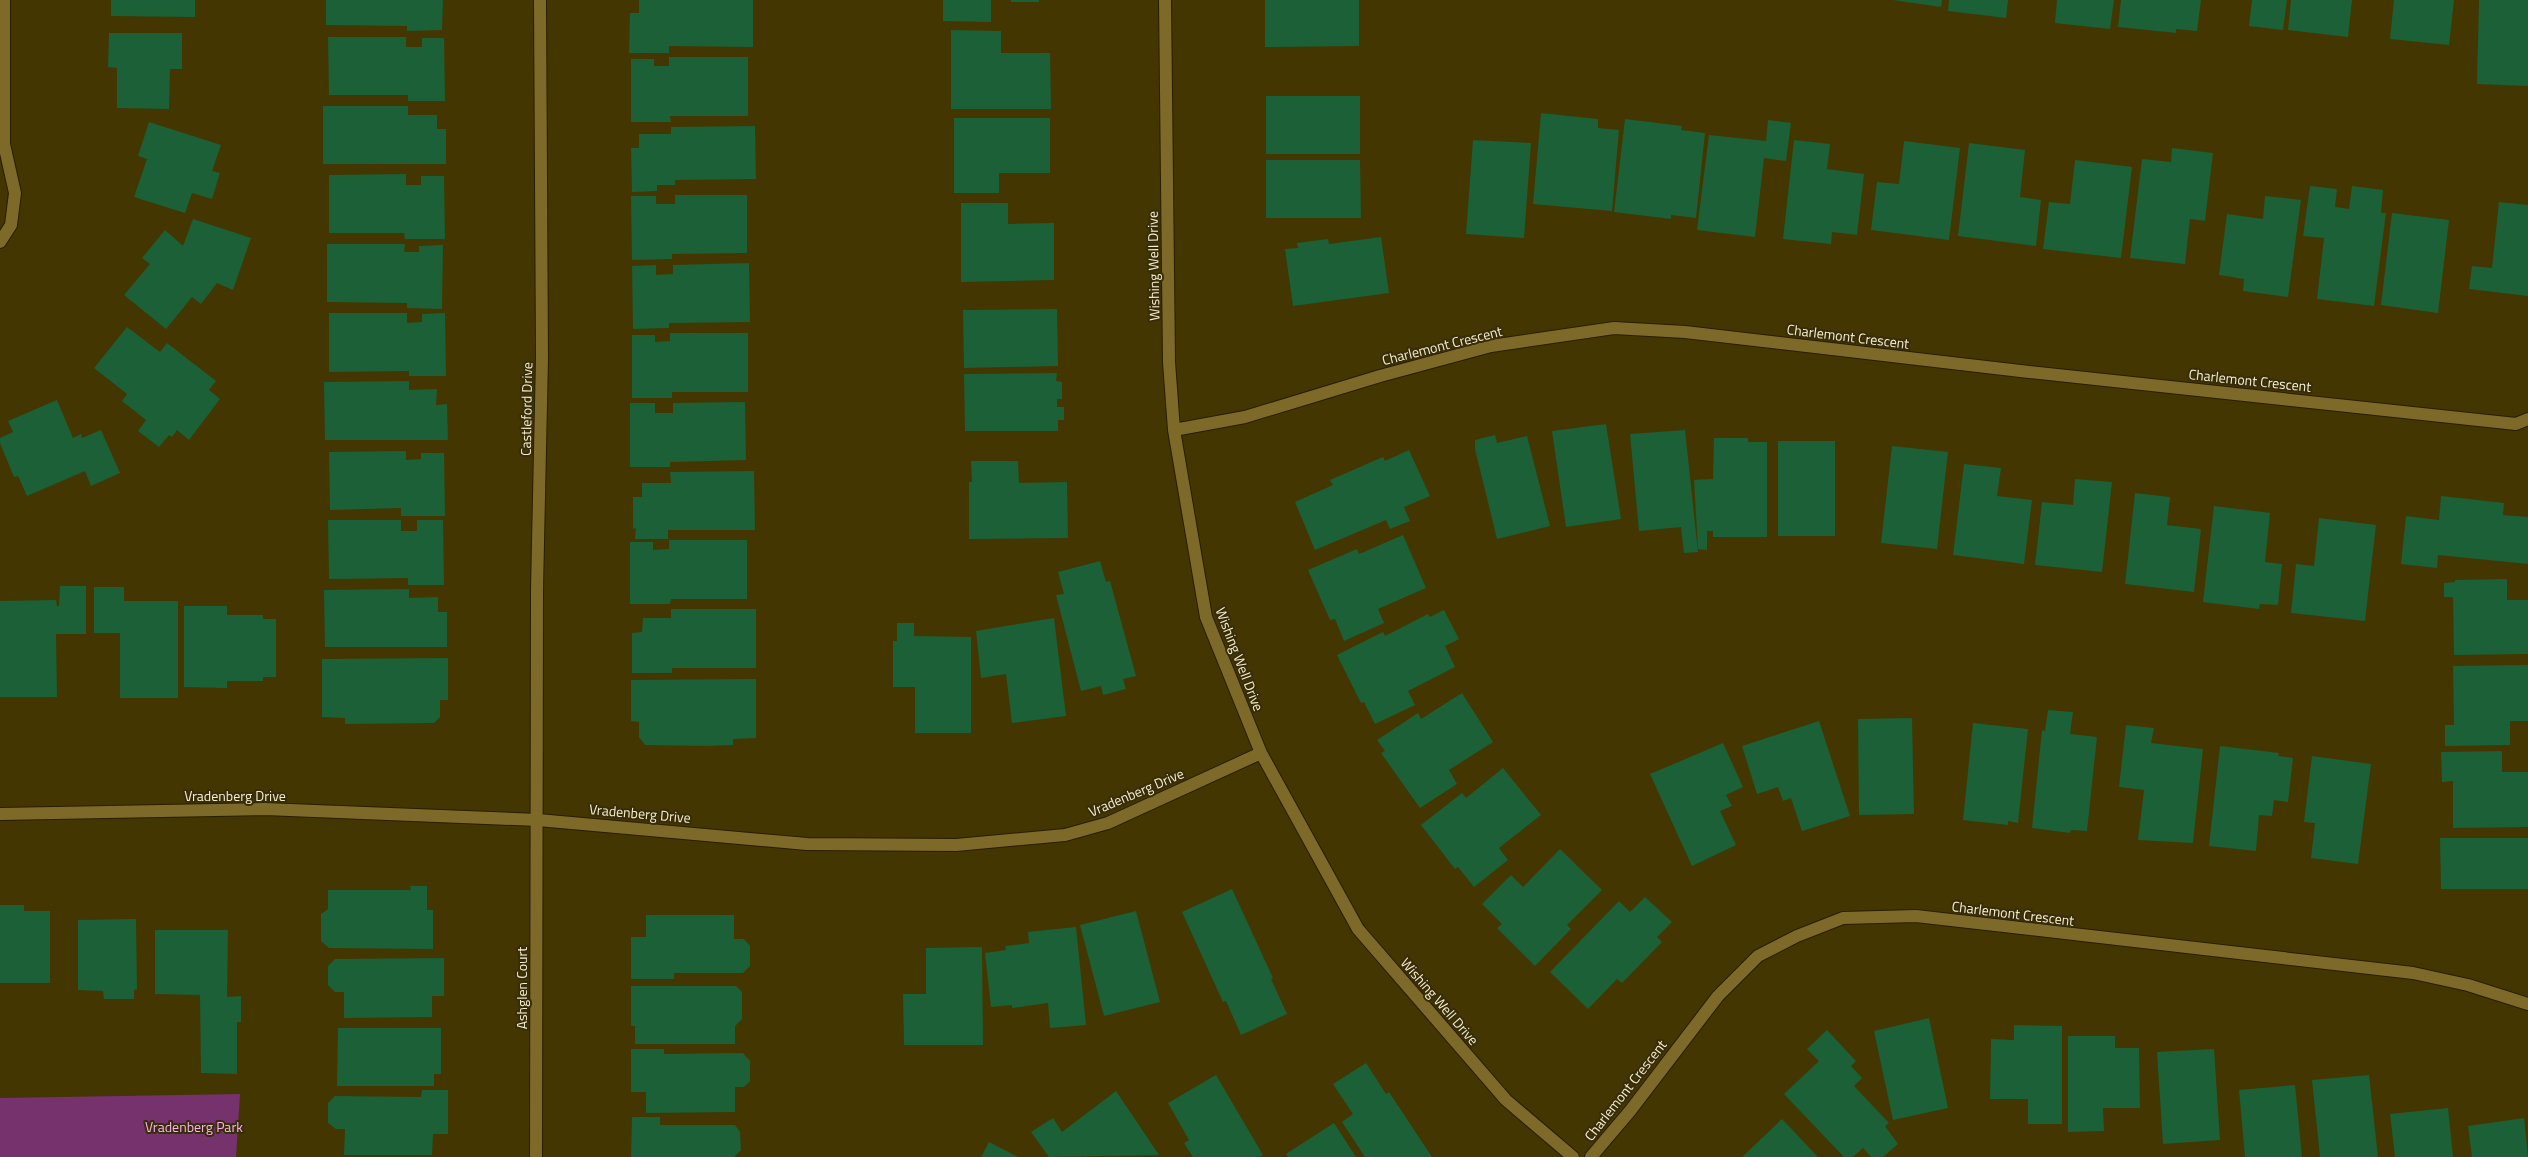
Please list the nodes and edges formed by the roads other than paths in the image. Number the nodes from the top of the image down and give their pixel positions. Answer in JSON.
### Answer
{"nodes":[{"id":1,"x":4,"y":0,"type":"edge"},
{"id":2,"x":540,"y":0,"type":"edge"},
{"id":3,"x":1165,"y":0,"type":"edge"},
{"id":4,"x":0,"y":242,"type":"edge"},
{"id":5,"x":2528,"y":419,"type":"edge"},
{"id":6,"x":1174,"y":430,"type":"junction"},
{"id":7,"x":1261,"y":754,"type":"junction"},
{"id":8,"x":0,"y":814,"type":"edge"},
{"id":9,"x":538,"y":820,"type":"junction"},
{"id":10,"x":2528,"y":1004,"type":"edge"},
{"id":11,"x":536,"y":1157,"type":"edge"},
{"id":12,"x":1573,"y":1157,"type":"edge"},
{"id":13,"x":1591,"y":1157,"type":"edge"}],
"edges":[{"from":1,"to":4,"type":"street"},
{"from":2,"to":9,"type":"street","name":"Castleford Drive"},
{"from":3,"to":6,"type":"street","name":"Wishing Well Drive"},
{"from":5,"to":6,"type":"street","name":"Charlemont Crescent"},
{"from":6,"to":7,"type":"street","name":"Wishing Well Drive"},
{"from":7,"to":9,"type":"street","name":"Vradenberg Drive"},
{"from":7,"to":12,"type":"street","name":"Wishing Well Drive"},
{"from":8,"to":9,"type":"street","name":"Vradenberg Drive"},
{"from":9,"to":11,"type":"street","name":"Ashglen Court"},
{"from":10,"to":13,"type":"street","name":"Charlemont Crescent"}]}
